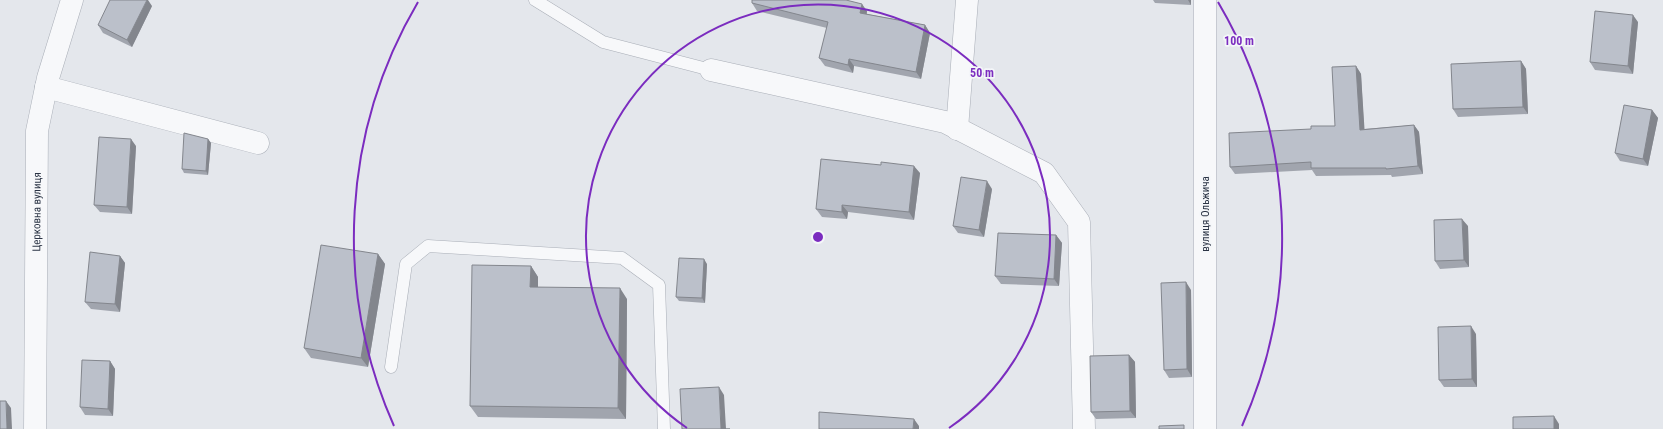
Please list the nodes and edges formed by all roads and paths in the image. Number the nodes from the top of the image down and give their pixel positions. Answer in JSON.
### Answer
{"nodes":[{"id":1,"x":72,"y":0,"type":"edge"},
{"id":2,"x":535,"y":0,"type":"edge"},
{"id":3,"x":966,"y":0,"type":"edge"},
{"id":4,"x":1205,"y":0,"type":"edge"},
{"id":5,"x":711,"y":70,"type":"joint"},
{"id":6,"x":46,"y":87,"type":"junction"},
{"id":7,"x":957,"y":129,"type":"junction"},
{"id":8,"x":258,"y":143,"type":"dead end"},
{"id":9,"x":392,"y":367,"type":"dead end"},
{"id":10,"x":35,"y":429,"type":"edge"},
{"id":11,"x":664,"y":429,"type":"edge"},
{"id":12,"x":1084,"y":429,"type":"edge"},
{"id":13,"x":1205,"y":429,"type":"edge"}],
"edges":[{"from":1,"to":6,"type":"street","name":"Церковна вулиця"},
{"from":2,"to":5,"type":"lane"},
{"from":3,"to":7,"type":"street"},
{"from":4,"to":13,"type":"street","name":"вулиця Ольжича"},
{"from":5,"to":7,"type":"street"},
{"from":6,"to":8,"type":"street"},
{"from":6,"to":10,"type":"street","name":"Церковна вулиця"},
{"from":7,"to":12,"type":"street"},
{"from":9,"to":11,"type":"lane"}]}
